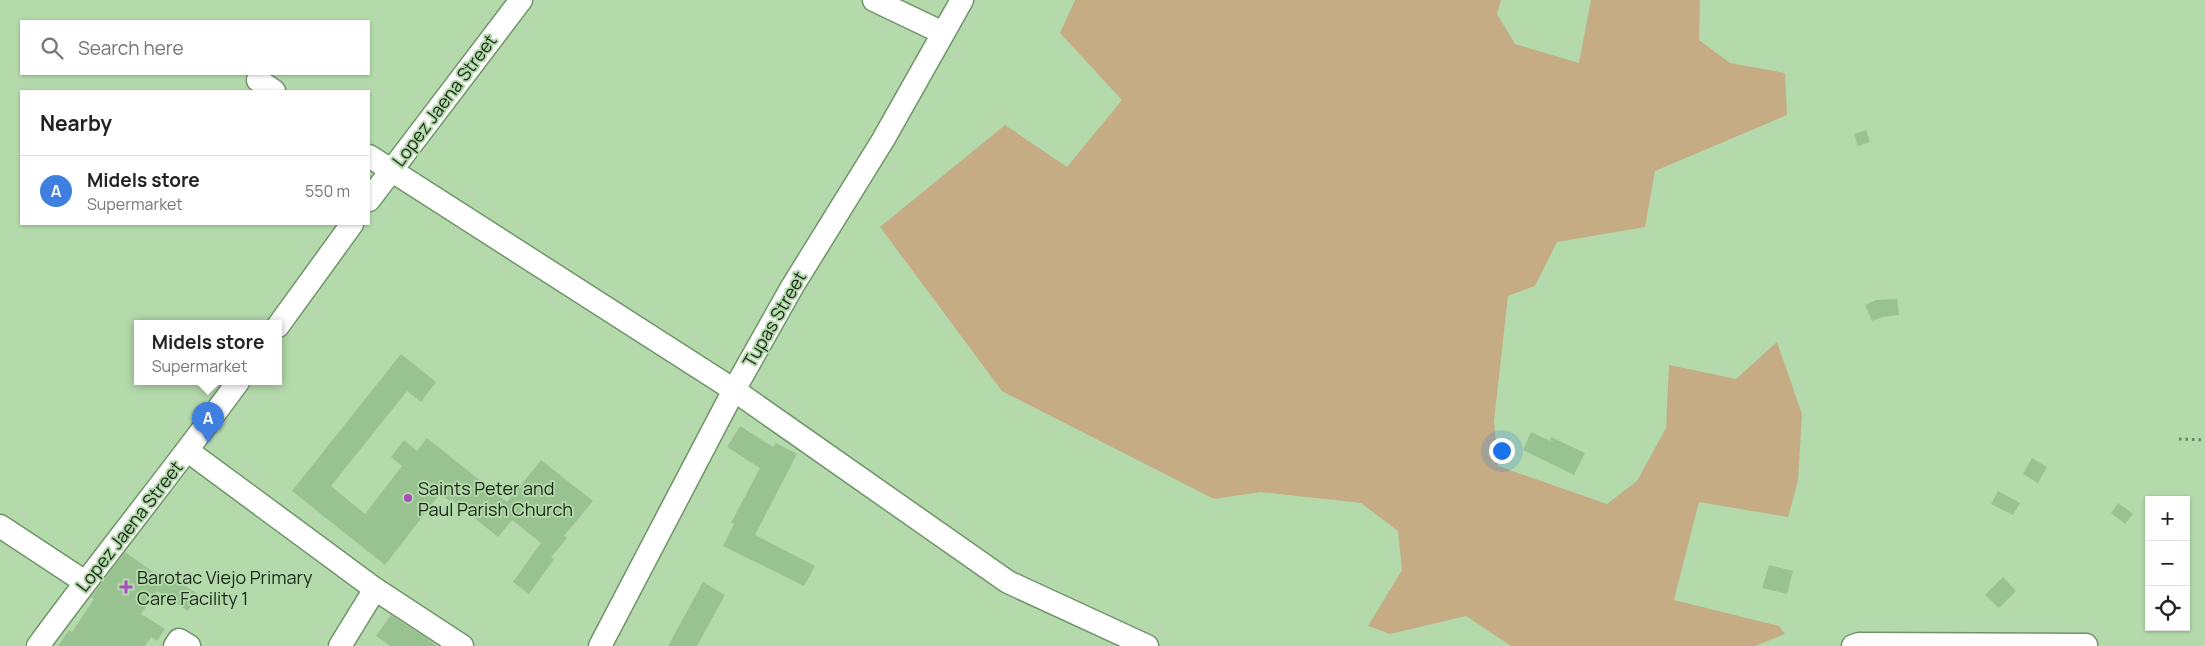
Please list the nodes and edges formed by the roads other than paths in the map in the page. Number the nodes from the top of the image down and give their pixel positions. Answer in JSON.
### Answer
{"nodes":[{"id":1,"x":521,"y":0,"type":"edge"},
{"id":2,"x":874,"y":0,"type":"edge"},
{"id":3,"x":962,"y":0,"type":"edge"},
{"id":4,"x":943,"y":33,"type":"junction"},
{"id":5,"x":370,"y":157,"type":"edge"},
{"id":6,"x":390,"y":170,"type":"junction"},
{"id":7,"x":370,"y":199,"type":"edge"},
{"id":8,"x":351,"y":225,"type":"edge"},
{"id":9,"x":282,"y":320,"type":"edge"},
{"id":10,"x":236,"y":385,"type":"edge"},
{"id":11,"x":734,"y":390,"type":"junction"},
{"id":12,"x":188,"y":451,"type":"junction"},
{"id":13,"x":0,"y":526,"type":"edge"},
{"id":14,"x":85,"y":582,"type":"junction"},
{"id":15,"x":375,"y":588,"type":"junction"},
{"id":16,"x":2086,"y":645,"type":"edge"},
{"id":17,"x":38,"y":646,"type":"edge"},
{"id":18,"x":175,"y":646,"type":"edge"},
{"id":19,"x":189,"y":646,"type":"edge"},
{"id":20,"x":340,"y":646,"type":"edge"},
{"id":21,"x":462,"y":646,"type":"edge"},
{"id":22,"x":600,"y":646,"type":"edge"},
{"id":23,"x":1147,"y":646,"type":"edge"},
{"id":24,"x":1854,"y":646,"type":"edge"}],
"edges":[{"from":1,"to":6,"type":"street","name":"Lopez Jaena Street"},
{"from":2,"to":4,"type":"street"},
{"from":3,"to":4,"type":"street","name":"Tupas Street"},
{"from":4,"to":11,"type":"street","name":"Tupas Street"},
{"from":5,"to":6,"type":"street"},
{"from":6,"to":7,"type":"street","name":"Lopez Jaena Street"},
{"from":6,"to":11,"type":"street"},
{"from":8,"to":9,"type":"street"},
{"from":10,"to":12,"type":"street","name":"Lopez Jaena Street"},
{"from":11,"to":22,"type":"street","name":"Tupas Street"},
{"from":11,"to":23,"type":"street"},
{"from":12,"to":14,"type":"street","name":"Lopez Jaena Street"},
{"from":12,"to":15,"type":"street"},
{"from":13,"to":14,"type":"street"},
{"from":14,"to":17,"type":"street","name":"Lopez Jaena Street"},
{"from":15,"to":20,"type":"street"},
{"from":15,"to":21,"type":"street"},
{"from":16,"to":24,"type":"street"},
{"from":18,"to":19,"type":"street"}]}
